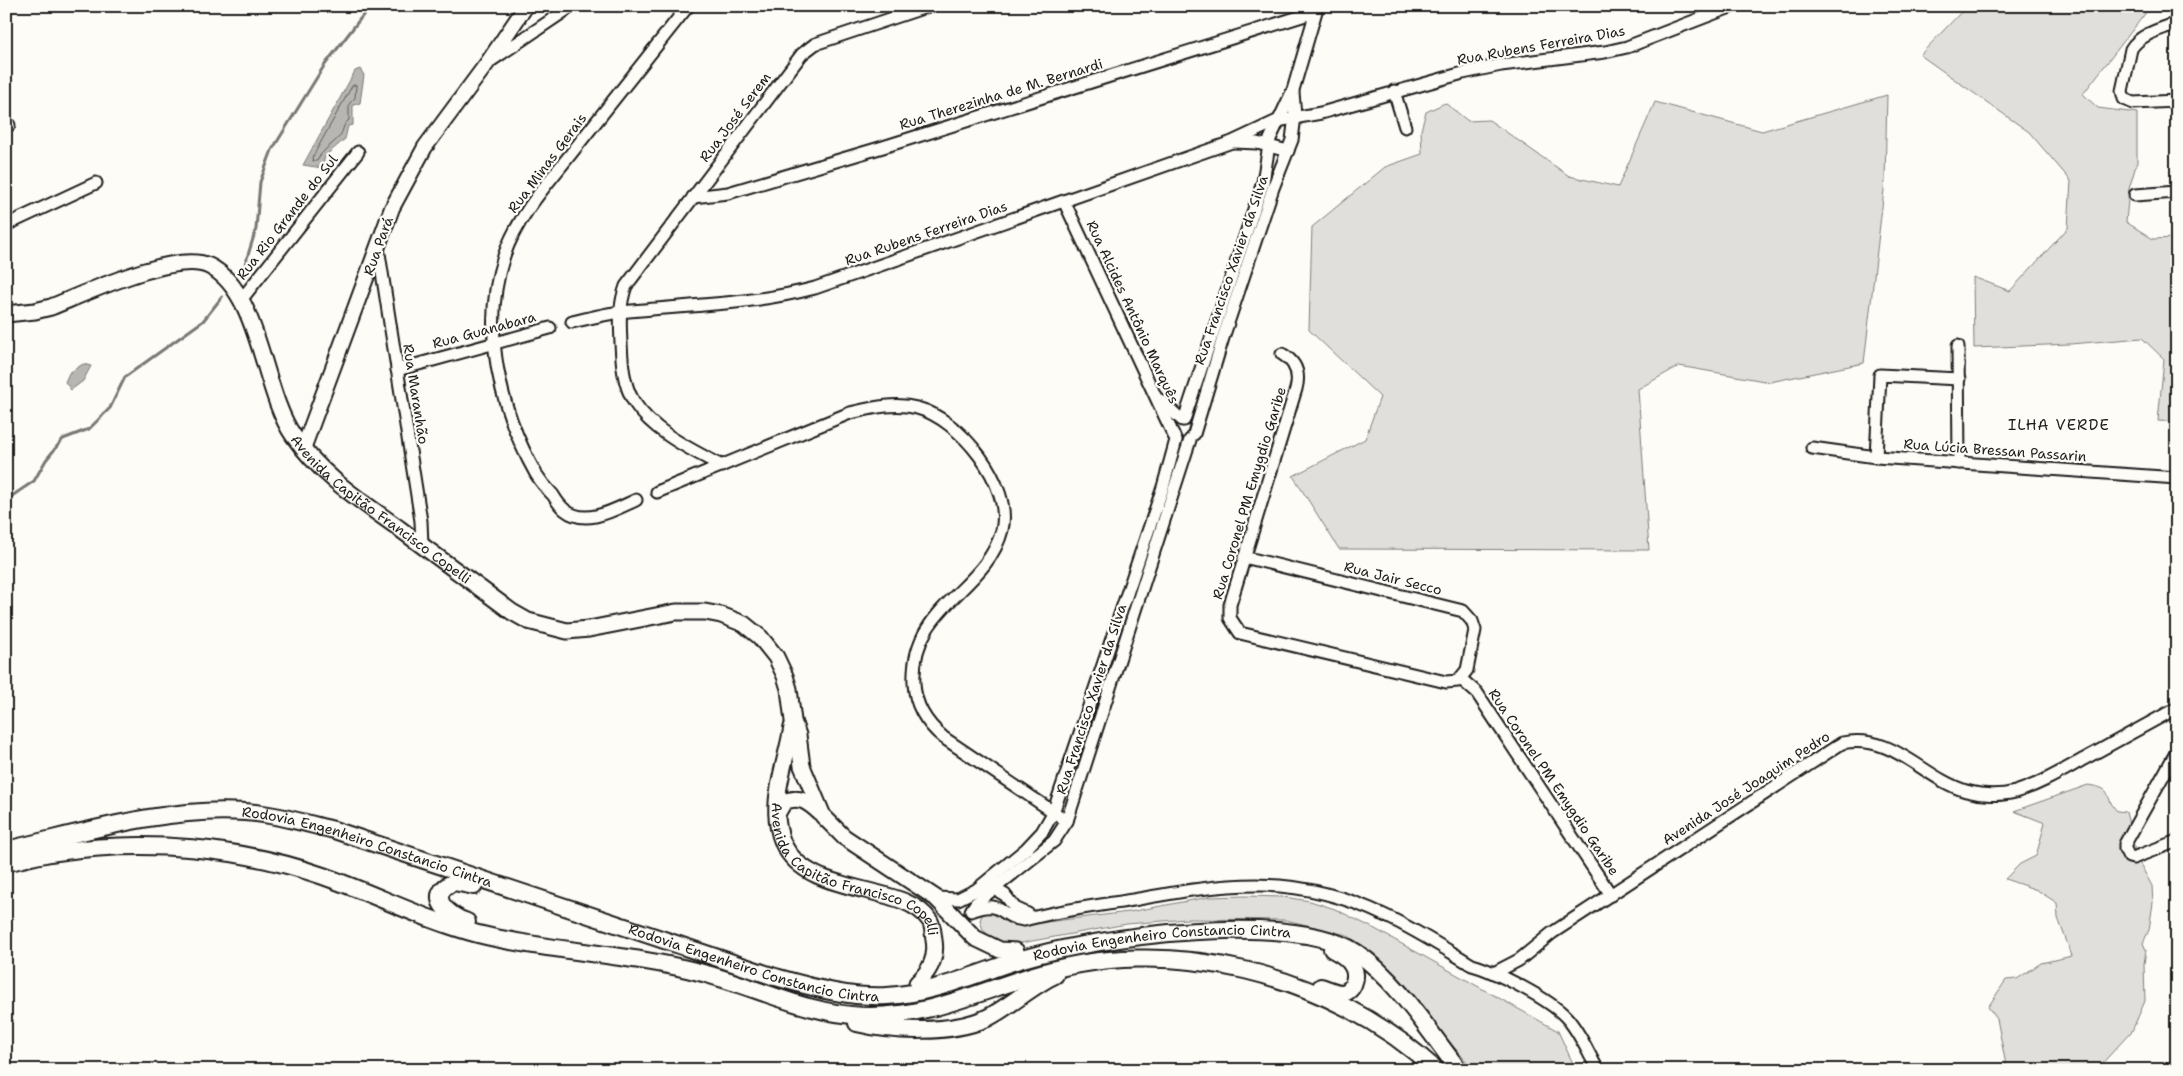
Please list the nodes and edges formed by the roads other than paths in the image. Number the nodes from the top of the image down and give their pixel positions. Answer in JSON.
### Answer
{"nodes":[{"id":1,"x":526,"y":6,"type":"edge"},
{"id":2,"x":572,"y":6,"type":"edge"},
{"id":3,"x":688,"y":6,"type":"edge"},
{"id":4,"x":929,"y":6,"type":"edge"},
{"id":5,"x":1734,"y":6,"type":"edge"},
{"id":6,"x":1316,"y":9,"type":"edge"},
{"id":7,"x":2177,"y":23,"type":"edge"},
{"id":8,"x":488,"y":62,"type":"junction"},
{"id":9,"x":1293,"y":90,"type":"junction"},
{"id":10,"x":1394,"y":92,"type":"junction"},
{"id":11,"x":2177,"y":101,"type":"edge"},
{"id":12,"x":1321,"y":113,"type":"junction"},
{"id":13,"x":1295,"y":116,"type":"junction"},
{"id":14,"x":1277,"y":121,"type":"junction"},
{"id":15,"x":1404,"y":127,"type":"dead end"},
{"id":16,"x":1294,"y":129,"type":"junction"},
{"id":17,"x":1232,"y":142,"type":"junction"},
{"id":18,"x":1269,"y":147,"type":"junction"},
{"id":19,"x":1288,"y":151,"type":"junction"},
{"id":20,"x":358,"y":152,"type":"dead end"},
{"id":21,"x":96,"y":184,"type":"dead end"},
{"id":22,"x":2177,"y":192,"type":"edge"},
{"id":23,"x":2135,"y":195,"type":"dead end"},
{"id":24,"x":693,"y":197,"type":"junction"},
{"id":25,"x":1064,"y":201,"type":"junction"},
{"id":26,"x":6,"y":225,"type":"edge"},
{"id":27,"x":378,"y":247,"type":"junction"},
{"id":28,"x":241,"y":300,"type":"junction"},
{"id":29,"x":620,"y":312,"type":"junction"},
{"id":30,"x":6,"y":314,"type":"edge"},
{"id":31,"x":572,"y":322,"type":"dead end"},
{"id":32,"x":550,"y":328,"type":"dead end"},
{"id":33,"x":494,"y":342,"type":"junction"},
{"id":34,"x":1958,"y":346,"type":"dead end"},
{"id":35,"x":1282,"y":354,"type":"dead end"},
{"id":36,"x":397,"y":370,"type":"junction"},
{"id":37,"x":1959,"y":378,"type":"junction"},
{"id":38,"x":1156,"y":397,"type":"junction"},
{"id":39,"x":1190,"y":398,"type":"junction"},
{"id":40,"x":1203,"y":403,"type":"junction"},
{"id":41,"x":1183,"y":420,"type":"junction"},
{"id":42,"x":1192,"y":437,"type":"junction"},
{"id":43,"x":1175,"y":438,"type":"junction"},
{"id":44,"x":1812,"y":448,"type":"dead end"},
{"id":45,"x":303,"y":449,"type":"junction"},
{"id":46,"x":1876,"y":457,"type":"junction"},
{"id":47,"x":1959,"y":464,"type":"junction"},
{"id":48,"x":722,"y":466,"type":"junction"},
{"id":49,"x":2177,"y":478,"type":"edge"},
{"id":50,"x":657,"y":492,"type":"dead end"},
{"id":51,"x":636,"y":500,"type":"dead end"},
{"id":52,"x":422,"y":545,"type":"junction"},
{"id":53,"x":1244,"y":557,"type":"junction"},
{"id":54,"x":1461,"y":679,"type":"junction"},
{"id":55,"x":2177,"y":708,"type":"edge"},
{"id":56,"x":793,"y":721,"type":"junction"},
{"id":57,"x":2177,"y":751,"type":"edge"},
{"id":58,"x":1053,"y":813,"type":"junction"},
{"id":59,"x":777,"y":814,"type":"junction"},
{"id":60,"x":823,"y":816,"type":"junction"},
{"id":61,"x":1067,"y":821,"type":"junction"},
{"id":62,"x":2177,"y":841,"type":"edge"},
{"id":63,"x":6,"y":850,"type":"edge"},
{"id":64,"x":6,"y":863,"type":"edge"},
{"id":65,"x":1011,"y":874,"type":"junction"},
{"id":66,"x":982,"y":884,"type":"junction"},
{"id":67,"x":994,"y":888,"type":"junction"},
{"id":68,"x":1611,"y":894,"type":"junction"},
{"id":69,"x":1005,"y":895,"type":"junction"},
{"id":70,"x":936,"y":898,"type":"junction"},
{"id":71,"x":971,"y":911,"type":"junction"},
{"id":72,"x":1034,"y":917,"type":"junction"},
{"id":73,"x":966,"y":930,"type":"junction"},
{"id":74,"x":1153,"y":934,"type":"junction"},
{"id":75,"x":675,"y":944,"type":"junction"},
{"id":76,"x":1016,"y":952,"type":"junction"},
{"id":77,"x":709,"y":954,"type":"junction"},
{"id":78,"x":1075,"y":965,"type":"junction"},
{"id":79,"x":1494,"y":972,"type":"junction"},
{"id":80,"x":917,"y":983,"type":"junction"},
{"id":81,"x":938,"y":1008,"type":"junction"},
{"id":82,"x":826,"y":1012,"type":"junction"},
{"id":83,"x":1436,"y":1070,"type":"edge"},
{"id":84,"x":1459,"y":1070,"type":"edge"},
{"id":85,"x":1598,"y":1070,"type":"edge"}],
"edges":[{"from":1,"to":8,"type":"street","name":"Rua Pará"},
{"from":2,"to":8,"type":"street"},
{"from":3,"to":33,"type":"street","name":"Rua Minas Gerais"},
{"from":4,"to":24,"type":"street","name":"Rua José Serem"},
{"from":5,"to":10,"type":"street","name":"Rua Rubens Ferreira Dias"},
{"from":6,"to":9,"type":"street"},
{"from":6,"to":24,"type":"street","name":"Rua Therezinha de M. Bernardi"},
{"from":7,"to":11,"type":"street"},
{"from":8,"to":27,"type":"street","name":"Rua Pará"},
{"from":9,"to":13,"type":"street","name":"Rua Francisco Xavier da Silva"},
{"from":9,"to":14,"type":"street","name":"Rua Francisco Xavier da Silva"},
{"from":10,"to":12,"type":"street","name":"Rua Rubens Ferreira Dias"},
{"from":10,"to":15,"type":"street"},
{"from":12,"to":13,"type":"street","name":"Rua Rubens Ferreira Dias"},
{"from":12,"to":16,"type":"street","name":"Rua Rubens Ferreira Dias"},
{"from":13,"to":14,"type":"street","name":"Rua Rubens Ferreira Dias"},
{"from":13,"to":16,"type":"street","name":"Rua Francisco Xavier da Silva"},
{"from":14,"to":17,"type":"street","name":"Rua Rubens Ferreira Dias"},
{"from":14,"to":18,"type":"street","name":"Rua Francisco Xavier da Silva"},
{"from":16,"to":19,"type":"street","name":"Rua Francisco Xavier da Silva"},
{"from":17,"to":18,"type":"street"},
{"from":17,"to":25,"type":"street","name":"Rua Rubens Ferreira Dias"},
{"from":18,"to":19,"type":"street"},
{"from":18,"to":39,"type":"street","name":"Rua Francisco Xavier da Silva"},
{"from":19,"to":40,"type":"street","name":"Rua Francisco Xavier da Silva"},
{"from":20,"to":28,"type":"street","name":"Rua Rio Grande do Sul"},
{"from":21,"to":26,"type":"street"},
{"from":22,"to":23,"type":"street"},
{"from":24,"to":29,"type":"street","name":"Rua José Serem"},
{"from":25,"to":29,"type":"street","name":"Rua Rubens Ferreira Dias"},
{"from":25,"to":38,"type":"street","name":"Rua Alcides Antônio Marquês"},
{"from":27,"to":36,"type":"street","name":"Rua Maranhão"},
{"from":27,"to":45,"type":"street","name":"Rua Pará"},
{"from":28,"to":30,"type":"main road","name":"Avenida Capitão Francisco Copelli"},
{"from":28,"to":45,"type":"main road","name":"Avenida Capitão Francisco Copelli"},
{"from":29,"to":31,"type":"street"},
{"from":29,"to":48,"type":"street","name":"Rua José Serem"},
{"from":32,"to":33,"type":"street","name":"Rua Guanabara"},
{"from":33,"to":36,"type":"street","name":"Rua Guanabara"},
{"from":33,"to":51,"type":"street","name":"Rua Minas Gerais"},
{"from":34,"to":37,"type":"street"},
{"from":35,"to":53,"type":"street","name":"Rua Coronel PM Emygdio Garibe"},
{"from":36,"to":52,"type":"street","name":"Rua Maranhão"},
{"from":37,"to":46,"type":"street"},
{"from":37,"to":47,"type":"street"},
{"from":38,"to":41,"type":"street"},
{"from":38,"to":43,"type":"street","name":"Rua Alcides Antônio Marquês"},
{"from":39,"to":40,"type":"street"},
{"from":39,"to":41,"type":"street","name":"Rua Francisco Xavier da Silva"},
{"from":40,"to":42,"type":"street","name":"Rua Francisco Xavier da Silva"},
{"from":41,"to":42,"type":"street"},
{"from":41,"to":43,"type":"street"},
{"from":42,"to":43,"type":"street"},
{"from":42,"to":61,"type":"street","name":"Rua Francisco Xavier da Silva"},
{"from":43,"to":58,"type":"street","name":"Rua Francisco Xavier da Silva"},
{"from":44,"to":46,"type":"street","name":"Rua Lúcia Bressan Passarin"},
{"from":45,"to":52,"type":"main road","name":"Avenida Capitão Francisco Copelli"},
{"from":46,"to":47,"type":"street","name":"Rua Lúcia Bressan Passarin"},
{"from":47,"to":49,"type":"street","name":"Rua Lúcia Bressan Passarin"},
{"from":48,"to":50,"type":"street"},
{"from":48,"to":58,"type":"street"},
{"from":52,"to":56,"type":"main road","name":"Avenida Capitão Francisco Copelli"},
{"from":53,"to":54,"type":"street","name":"Rua Jair Secco"},
{"from":53,"to":54,"type":"street","name":"Rua Coronel PM Emygdio Garibe"},
{"from":54,"to":68,"type":"street","name":"Rua Coronel PM Emygdio Garibe"},
{"from":55,"to":68,"type":"street","name":"Avenida José Joaquim Pedro"},
{"from":56,"to":59,"type":"main road","name":"Avenida Capitão Francisco Copelli"},
{"from":56,"to":60,"type":"main road","name":"Avenida Capitão Francisco Copelli"},
{"from":57,"to":62,"type":"street"},
{"from":58,"to":61,"type":"street"},
{"from":58,"to":66,"type":"street","name":"Rua Francisco Xavier da Silva"},
{"from":59,"to":60,"type":"main road"},
{"from":59,"to":80,"type":"main road","name":"Avenida Capitão Francisco Copelli"},
{"from":60,"to":70,"type":"main road","name":"Avenida Capitão Francisco Copelli"},
{"from":61,"to":65,"type":"street","name":"Rua Francisco Xavier da Silva"},
{"from":63,"to":75,"type":"main road","name":"Rodovia Engenheiro Constancio Cintra"},
{"from":64,"to":82,"type":"main road","name":"Rodovia Engenheiro Constancio Cintra"},
{"from":65,"to":67,"type":"street","name":"Rua Francisco Xavier da Silva"},
{"from":65,"to":69,"type":"street"},
{"from":66,"to":67,"type":"street"},
{"from":66,"to":70,"type":"street","name":"Rua Francisco Xavier da Silva"},
{"from":67,"to":69,"type":"street"},
{"from":67,"to":71,"type":"street","name":"Rua Francisco Xavier da Silva"},
{"from":68,"to":79,"type":"street","name":"Avenida José Joaquim Pedro"},
{"from":69,"to":72,"type":"street"},
{"from":70,"to":73,"type":"main road","name":"Avenida Capitão Francisco Copelli"},
{"from":71,"to":72,"type":"street"},
{"from":71,"to":73,"type":"street","name":"Rua Francisco Xavier da Silva"},
{"from":72,"to":79,"type":"street"},
{"from":73,"to":76,"type":"main road","name":"Avenida Capitão Francisco Copelli"},
{"from":74,"to":76,"type":"main road"},
{"from":74,"to":77,"type":"main road","name":"Rodovia Engenheiro Constancio Cintra"},
{"from":74,"to":78,"type":"main road"},
{"from":74,"to":84,"type":"main road","name":"Rodovia Engenheiro Constancio Cintra"},
{"from":75,"to":77,"type":"main road","name":"Rodovia Engenheiro Constancio Cintra"},
{"from":75,"to":81,"type":"main road"},
{"from":76,"to":80,"type":"main road"},
{"from":77,"to":80,"type":"main road"},
{"from":78,"to":81,"type":"main road","name":"Rodovia Engenheiro Constancio Cintra"},
{"from":78,"to":82,"type":"main road"},
{"from":78,"to":83,"type":"main road","name":"Rodovia Engenheiro Constancio Cintra"},
{"from":79,"to":85,"type":"street"},
{"from":81,"to":82,"type":"main road","name":"Rodovia Engenheiro Constancio Cintra"}]}
